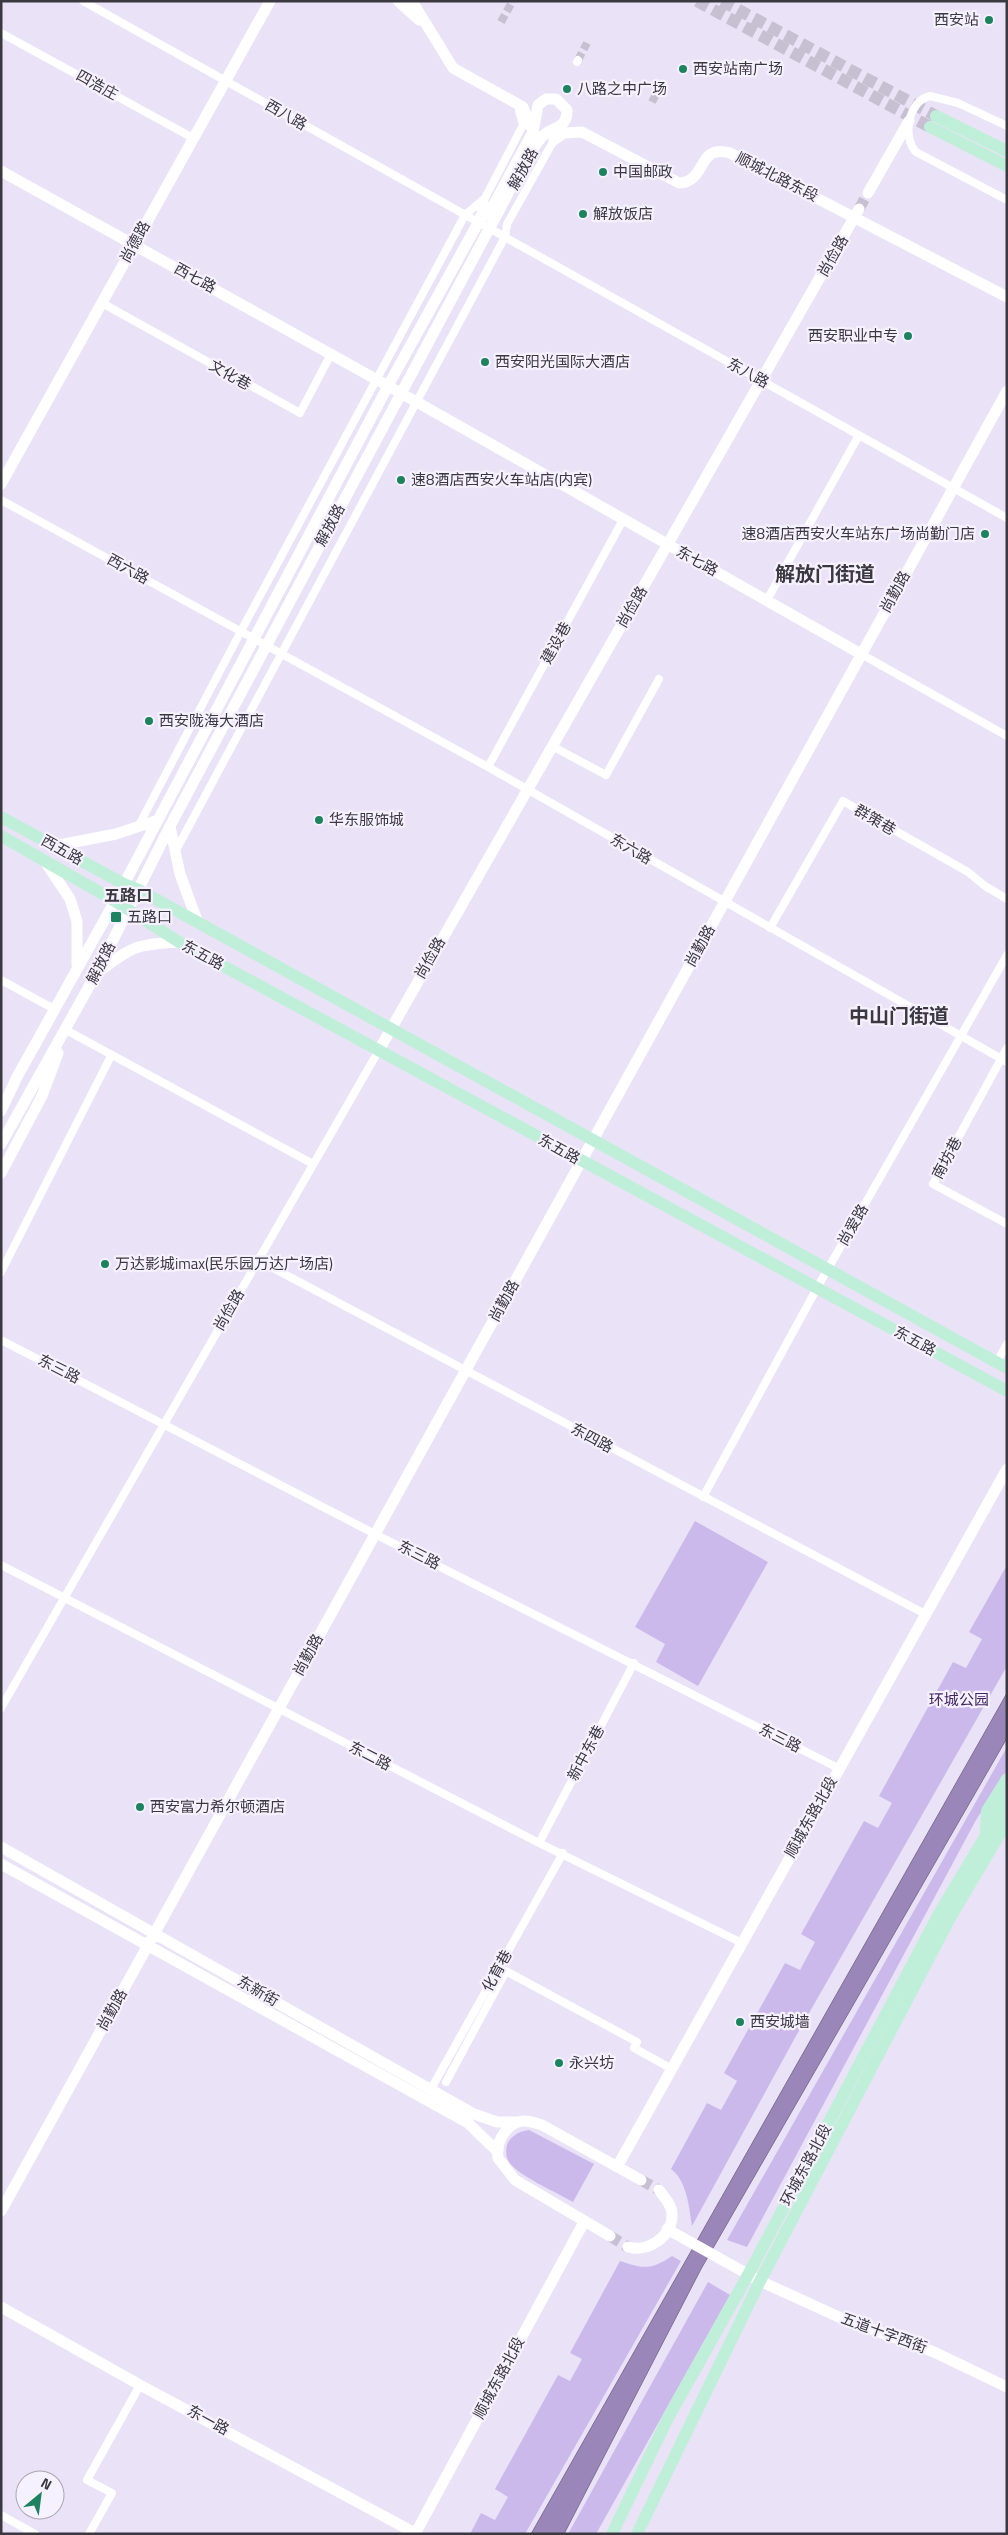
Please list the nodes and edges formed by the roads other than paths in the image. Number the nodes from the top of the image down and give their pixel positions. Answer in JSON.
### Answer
{"nodes":[{"id":1,"x":83,"y":1,"type":"edge"},
{"id":2,"x":270,"y":1,"type":"edge"},
{"id":3,"x":398,"y":1,"type":"edge"},
{"id":4,"x":412,"y":1,"type":"edge"},
{"id":5,"x":428,"y":27,"type":"junction"},
{"id":6,"x":1,"y":33,"type":"edge"},
{"id":7,"x":226,"y":80,"type":"junction"},
{"id":8,"x":529,"y":118,"type":"junction"},
{"id":9,"x":909,"y":121,"type":"junction"},
{"id":10,"x":1007,"y":126,"type":"edge"},
{"id":11,"x":193,"y":138,"type":"junction"},
{"id":12,"x":554,"y":140,"type":"joint"},
{"id":13,"x":1007,"y":151,"type":"edge"},
{"id":14,"x":1007,"y":166,"type":"edge"},
{"id":15,"x":1,"y":171,"type":"edge"},
{"id":16,"x":868,"y":193,"type":"tunnel mouth"},
{"id":17,"x":485,"y":198,"type":"junction"},
{"id":18,"x":1007,"y":200,"type":"edge"},
{"id":19,"x":857,"y":213,"type":"junction"},
{"id":20,"x":464,"y":215,"type":"junction"},
{"id":21,"x":478,"y":223,"type":"junction"},
{"id":22,"x":507,"y":224,"type":"junction"},
{"id":23,"x":489,"y":229,"type":"junction"},
{"id":24,"x":505,"y":238,"type":"junction"},
{"id":25,"x":134,"y":245,"type":"junction"},
{"id":26,"x":1007,"y":297,"type":"edge"},
{"id":27,"x":102,"y":303,"type":"junction"},
{"id":28,"x":331,"y":354,"type":"junction"},
{"id":29,"x":376,"y":379,"type":"junction"},
{"id":30,"x":761,"y":381,"type":"junction"},
{"id":31,"x":388,"y":386,"type":"junction"},
{"id":32,"x":1007,"y":391,"type":"edge"},
{"id":33,"x":400,"y":393,"type":"junction"},
{"id":34,"x":415,"y":401,"type":"junction"},
{"id":35,"x":859,"y":435,"type":"junction"},
{"id":36,"x":1,"y":484,"type":"edge"},
{"id":37,"x":952,"y":488,"type":"junction"},
{"id":38,"x":1,"y":500,"type":"edge"},
{"id":39,"x":624,"y":518,"type":"junction"},
{"id":40,"x":1007,"y":518,"type":"edge"},
{"id":41,"x":668,"y":544,"type":"junction"},
{"id":42,"x":767,"y":600,"type":"junction"},
{"id":43,"x":241,"y":631,"type":"junction"},
{"id":44,"x":254,"y":638,"type":"junction"},
{"id":45,"x":267,"y":645,"type":"junction"},
{"id":46,"x":281,"y":653,"type":"junction"},
{"id":47,"x":861,"y":654,"type":"junction"},
{"id":48,"x":659,"y":679,"type":"dead end"},
{"id":49,"x":1007,"y":736,"type":"edge"},
{"id":50,"x":552,"y":746,"type":"junction"},
{"id":51,"x":488,"y":767,"type":"junction"},
{"id":52,"x":527,"y":790,"type":"junction"},
{"id":53,"x":1,"y":817,"type":"edge"},
{"id":54,"x":158,"y":820,"type":"junction"},
{"id":55,"x":139,"y":826,"type":"junction"},
{"id":56,"x":170,"y":826,"type":"junction"},
{"id":57,"x":1,"y":836,"type":"edge"},
{"id":58,"x":54,"y":846,"type":"junction"},
{"id":59,"x":175,"y":852,"type":"junction"},
{"id":60,"x":44,"y":860,"type":"junction"},
{"id":61,"x":124,"y":884,"type":"junction"},
{"id":62,"x":139,"y":890,"type":"junction"},
{"id":63,"x":1007,"y":899,"type":"edge"},
{"id":64,"x":115,"y":900,"type":"junction"},
{"id":65,"x":724,"y":902,"type":"junction"},
{"id":66,"x":128,"y":910,"type":"junction"},
{"id":67,"x":198,"y":923,"type":"junction"},
{"id":68,"x":770,"y":928,"type":"junction"},
{"id":69,"x":179,"y":942,"type":"junction"},
{"id":70,"x":1007,"y":954,"type":"edge"},
{"id":71,"x":77,"y":968,"type":"junction"},
{"id":72,"x":96,"y":974,"type":"junction"},
{"id":73,"x":1,"y":980,"type":"edge"},
{"id":74,"x":54,"y":1009,"type":"junction"},
{"id":75,"x":390,"y":1028,"type":"junction"},
{"id":76,"x":66,"y":1030,"type":"junction"},
{"id":77,"x":961,"y":1036,"type":"junction"},
{"id":78,"x":1007,"y":1048,"type":"edge"},
{"id":79,"x":379,"y":1050,"type":"junction"},
{"id":80,"x":111,"y":1056,"type":"junction"},
{"id":81,"x":1004,"y":1060,"type":"edge"},
{"id":82,"x":1,"y":1112,"type":"edge"},
{"id":83,"x":592,"y":1141,"type":"junction"},
{"id":84,"x":1,"y":1144,"type":"edge"},
{"id":85,"x":14,"y":1150,"type":"junction"},
{"id":86,"x":1,"y":1155,"type":"edge"},
{"id":87,"x":581,"y":1161,"type":"junction"},
{"id":88,"x":314,"y":1164,"type":"junction"},
{"id":89,"x":1,"y":1173,"type":"edge"},
{"id":90,"x":1007,"y":1224,"type":"edge"},
{"id":91,"x":258,"y":1260,"type":"junction"},
{"id":92,"x":827,"y":1270,"type":"junction"},
{"id":93,"x":1,"y":1272,"type":"edge"},
{"id":94,"x":817,"y":1288,"type":"junction"},
{"id":95,"x":1,"y":1340,"type":"edge"},
{"id":96,"x":1007,"y":1344,"type":"edge"},
{"id":97,"x":1002,"y":1365,"type":"edge"},
{"id":98,"x":466,"y":1370,"type":"junction"},
{"id":99,"x":1007,"y":1391,"type":"edge"},
{"id":100,"x":164,"y":1423,"type":"junction"},
{"id":101,"x":1007,"y":1468,"type":"edge"},
{"id":102,"x":703,"y":1497,"type":"junction"},
{"id":103,"x":375,"y":1534,"type":"junction"},
{"id":104,"x":1,"y":1565,"type":"edge"},
{"id":105,"x":64,"y":1598,"type":"junction"},
{"id":106,"x":927,"y":1616,"type":"junction"},
{"id":107,"x":634,"y":1663,"type":"junction"},
{"id":108,"x":1,"y":1708,"type":"edge"},
{"id":109,"x":278,"y":1708,"type":"junction"},
{"id":110,"x":838,"y":1768,"type":"junction"},
{"id":111,"x":1007,"y":1779,"type":"edge"},
{"id":112,"x":1007,"y":1800,"type":"edge"},
{"id":113,"x":1006,"y":1826,"type":"edge"},
{"id":114,"x":985,"y":1835,"type":"junction"},
{"id":115,"x":539,"y":1843,"type":"junction"},
{"id":116,"x":1,"y":1847,"type":"edge"},
{"id":117,"x":563,"y":1853,"type":"junction"},
{"id":118,"x":1,"y":1864,"type":"edge"},
{"id":119,"x":155,"y":1932,"type":"junction"},
{"id":120,"x":742,"y":1943,"type":"junction"},
{"id":121,"x":148,"y":1945,"type":"junction"},
{"id":122,"x":672,"y":2069,"type":"junction"},
{"id":123,"x":446,"y":2082,"type":"dead end"},
{"id":124,"x":431,"y":2089,"type":"junction"},
{"id":125,"x":518,"y":2122,"type":"junction"},
{"id":126,"x":497,"y":2151,"type":"junction"},
{"id":127,"x":617,"y":2167,"type":"junction"},
{"id":128,"x":641,"y":2180,"type":"tunnel mouth"},
{"id":129,"x":658,"y":2190,"type":"tunnel mouth"},
{"id":130,"x":1,"y":2210,"type":"edge"},
{"id":131,"x":584,"y":2222,"type":"junction"},
{"id":132,"x":667,"y":2229,"type":"junction"},
{"id":133,"x":610,"y":2236,"type":"tunnel mouth"},
{"id":134,"x":628,"y":2247,"type":"tunnel mouth"},
{"id":135,"x":748,"y":2275,"type":"junction"},
{"id":136,"x":760,"y":2282,"type":"junction"},
{"id":137,"x":1,"y":2307,"type":"edge"},
{"id":138,"x":140,"y":2385,"type":"junction"},
{"id":139,"x":1007,"y":2387,"type":"edge"},
{"id":140,"x":1,"y":2515,"type":"edge"},
{"id":141,"x":415,"y":2533,"type":"edge"},
{"id":142,"x":35,"y":2534,"type":"edge"},
{"id":143,"x":89,"y":2534,"type":"edge"},
{"id":144,"x":612,"y":2534,"type":"edge"},
{"id":145,"x":636,"y":2534,"type":"edge"}],
"edges":[{"from":1,"to":7,"type":"street","name":"西八路"},
{"from":2,"to":7,"type":"street","name":"尚德路"},
{"from":3,"to":5,"type":"street"},
{"from":4,"to":5,"type":"street"},
{"from":5,"to":8,"type":"street"},
{"from":6,"to":11,"type":"street","name":"四浩庄"},
{"from":7,"to":11,"type":"street","name":"尚德路"},
{"from":7,"to":20,"type":"street","name":"西八路"},
{"from":8,"to":17,"type":"street"},
{"from":8,"to":21,"type":"street","name":"解放路"},
{"from":8,"to":23,"type":"street","name":"解放路"},
{"from":9,"to":10,"type":"street"},
{"from":9,"to":16,"type":"street"},
{"from":9,"to":18,"type":"street"},
{"from":11,"to":25,"type":"street","name":"尚德路"},
{"from":12,"to":19,"type":"street","name":"顺城北路东段"},
{"from":12,"to":22,"type":"street"},
{"from":13,"to":14,"type":"main road"},
{"from":15,"to":25,"type":"street","name":"西七路"},
{"from":17,"to":20,"type":"street"},
{"from":17,"to":21,"type":"street"},
{"from":19,"to":26,"type":"street","name":"顺城北路东段"},
{"from":19,"to":30,"type":"street","name":"尚俭路"},
{"from":20,"to":21,"type":"street","name":"西八路"},
{"from":20,"to":29,"type":"street"},
{"from":21,"to":23,"type":"street","name":"西八路"},
{"from":21,"to":31,"type":"street","name":"解放路"},
{"from":22,"to":23,"type":"street"},
{"from":22,"to":24,"type":"street"},
{"from":23,"to":24,"type":"street","name":"东八路"},
{"from":23,"to":33,"type":"street","name":"解放路"},
{"from":24,"to":30,"type":"street","name":"东八路"},
{"from":24,"to":34,"type":"street"},
{"from":25,"to":27,"type":"street","name":"尚德路"},
{"from":25,"to":28,"type":"street","name":"西七路"},
{"from":27,"to":28,"type":"street","name":"文化巷"},
{"from":27,"to":36,"type":"street","name":"尚德路"},
{"from":28,"to":29,"type":"street","name":"西七路"},
{"from":29,"to":31,"type":"street","name":"西七路"},
{"from":29,"to":43,"type":"street"},
{"from":30,"to":35,"type":"street","name":"东八路"},
{"from":30,"to":41,"type":"street","name":"尚俭路"},
{"from":31,"to":33,"type":"street","name":"东七路"},
{"from":31,"to":44,"type":"street","name":"解放路"},
{"from":32,"to":37,"type":"street","name":"尚勤路"},
{"from":33,"to":34,"type":"street","name":"东七路"},
{"from":33,"to":45,"type":"street","name":"解放路"},
{"from":34,"to":39,"type":"street","name":"东七路"},
{"from":34,"to":46,"type":"street"},
{"from":35,"to":37,"type":"street","name":"东八路"},
{"from":35,"to":42,"type":"street"},
{"from":37,"to":40,"type":"street","name":"东八路"},
{"from":37,"to":47,"type":"street","name":"尚勤路"},
{"from":38,"to":43,"type":"street","name":"西六路"},
{"from":39,"to":41,"type":"street","name":"东七路"},
{"from":39,"to":51,"type":"street","name":"建设巷"},
{"from":41,"to":42,"type":"street","name":"东七路"},
{"from":41,"to":50,"type":"street","name":"尚俭路"},
{"from":42,"to":47,"type":"street","name":"东七路"},
{"from":43,"to":44,"type":"street","name":"西六路"},
{"from":43,"to":55,"type":"street"},
{"from":44,"to":45,"type":"street","name":"东六路"},
{"from":44,"to":54,"type":"street","name":"解放路"},
{"from":45,"to":46,"type":"street","name":"东六路"},
{"from":45,"to":56,"type":"street","name":"解放路"},
{"from":46,"to":51,"type":"street","name":"东六路"},
{"from":46,"to":59,"type":"street"},
{"from":47,"to":49,"type":"street","name":"东七路"},
{"from":47,"to":65,"type":"street","name":"尚勤路"},
{"from":48,"to":50,"type":"street"},
{"from":50,"to":52,"type":"street","name":"尚俭路"},
{"from":51,"to":52,"type":"street","name":"东六路"},
{"from":52,"to":65,"type":"street","name":"东六路"},
{"from":52,"to":75,"type":"street","name":"尚俭路"},
{"from":53,"to":58,"type":"main road","name":"西五路"},
{"from":54,"to":55,"type":"street"},
{"from":54,"to":61,"type":"street","name":"解放路"},
{"from":55,"to":58,"type":"street"},
{"from":56,"to":59,"type":"street"},
{"from":56,"to":62,"type":"street","name":"解放路"},
{"from":57,"to":60,"type":"main road","name":"西五路"},
{"from":58,"to":61,"type":"main road","name":"西五路"},
{"from":59,"to":67,"type":"street"},
{"from":60,"to":64,"type":"main road","name":"西五路"},
{"from":60,"to":71,"type":"street"},
{"from":61,"to":62,"type":"main road","name":"东五路"},
{"from":61,"to":64,"type":"street","name":"解放路"},
{"from":62,"to":66,"type":"street","name":"解放路"},
{"from":62,"to":67,"type":"main road","name":"东五路"},
{"from":63,"to":68,"type":"street","name":"群策巷"},
{"from":64,"to":66,"type":"main road","name":"东五路"},
{"from":64,"to":71,"type":"street","name":"解放路"},
{"from":65,"to":68,"type":"street","name":"东六路"},
{"from":65,"to":83,"type":"street","name":"尚勤路"},
{"from":66,"to":69,"type":"main road","name":"东五路"},
{"from":66,"to":72,"type":"street","name":"解放路"},
{"from":67,"to":75,"type":"main road","name":"东五路"},
{"from":68,"to":77,"type":"street","name":"东六路"},
{"from":69,"to":72,"type":"street"},
{"from":69,"to":79,"type":"main road","name":"东五路"},
{"from":70,"to":77,"type":"street","name":"尚爱路"},
{"from":71,"to":74,"type":"street","name":"解放路"},
{"from":72,"to":76,"type":"street","name":"解放路"},
{"from":73,"to":74,"type":"street"},
{"from":74,"to":82,"type":"street","name":"解放路"},
{"from":75,"to":79,"type":"street","name":"尚俭路"},
{"from":75,"to":83,"type":"main road","name":"东五路"},
{"from":76,"to":80,"type":"street"},
{"from":76,"to":84,"type":"street","name":"解放路"},
{"from":76,"to":85,"type":"street"},
{"from":77,"to":81,"type":"street","name":"东六路"},
{"from":77,"to":92,"type":"street","name":"尚爱路"},
{"from":78,"to":81,"type":"street"},
{"from":79,"to":87,"type":"main road","name":"东五路"},
{"from":79,"to":88,"type":"street","name":"尚俭路"},
{"from":80,"to":88,"type":"street"},
{"from":80,"to":93,"type":"street"},
{"from":81,"to":90,"type":"street","name":"南坊巷"},
{"from":83,"to":87,"type":"street","name":"尚勤路"},
{"from":83,"to":92,"type":"main road","name":"东五路"},
{"from":85,"to":86,"type":"street"},
{"from":85,"to":89,"type":"street"},
{"from":87,"to":94,"type":"main road","name":"东五路"},
{"from":87,"to":98,"type":"street","name":"尚勤路"},
{"from":88,"to":91,"type":"street","name":"尚俭路"},
{"from":91,"to":98,"type":"street","name":"东四路"},
{"from":91,"to":100,"type":"street","name":"尚俭路"},
{"from":92,"to":94,"type":"street","name":"尚爱路"},
{"from":92,"to":97,"type":"main road","name":"东五路"},
{"from":94,"to":99,"type":"main road","name":"东五路"},
{"from":94,"to":102,"type":"street","name":"尚爱路"},
{"from":95,"to":100,"type":"street","name":"东三路"},
{"from":96,"to":97,"type":"street"},
{"from":98,"to":102,"type":"street","name":"东四路"},
{"from":98,"to":103,"type":"street","name":"尚勤路"},
{"from":100,"to":103,"type":"street","name":"东三路"},
{"from":100,"to":105,"type":"street","name":"尚俭路"},
{"from":101,"to":106,"type":"street","name":"顺城东路北段"},
{"from":102,"to":106,"type":"street","name":"东四路"},
{"from":103,"to":107,"type":"street","name":"东三路"},
{"from":103,"to":109,"type":"street","name":"尚勤路"},
{"from":104,"to":105,"type":"street","name":"东二路"},
{"from":105,"to":108,"type":"street","name":"尚俭路"},
{"from":105,"to":109,"type":"street","name":"东二路"},
{"from":106,"to":110,"type":"street","name":"顺城东路北段"},
{"from":107,"to":110,"type":"street","name":"东三路"},
{"from":107,"to":115,"type":"street","name":"新中东巷"},
{"from":109,"to":115,"type":"street","name":"东二路"},
{"from":109,"to":119,"type":"street","name":"尚勤路"},
{"from":110,"to":120,"type":"street","name":"顺城东路北段"},
{"from":111,"to":114,"type":"main road"},
{"from":112,"to":114,"type":"main road","name":"环城东路北段"},
{"from":113,"to":136,"type":"main road","name":"环城东路北段"},
{"from":114,"to":135,"type":"main road","name":"环城东路北段"},
{"from":115,"to":117,"type":"street","name":"东二路"},
{"from":116,"to":119,"type":"street","name":"东新街"},
{"from":117,"to":120,"type":"street","name":"东二路"},
{"from":117,"to":124,"type":"street","name":"化育巷"},
{"from":118,"to":121,"type":"street","name":"东新街"},
{"from":119,"to":121,"type":"street","name":"尚勤路"},
{"from":119,"to":124,"type":"street","name":"东新街"},
{"from":120,"to":122,"type":"street","name":"顺城东路北段"},
{"from":121,"to":126,"type":"street","name":"东新街"},
{"from":121,"to":130,"type":"street","name":"尚勤路"},
{"from":122,"to":123,"type":"street"},
{"from":122,"to":127,"type":"street","name":"顺城东路北段"},
{"from":124,"to":125,"type":"street","name":"东新街"},
{"from":125,"to":126,"type":"street"},
{"from":125,"to":127,"type":"street","name":"东新街"},
{"from":126,"to":131,"type":"street","name":"东新街"},
{"from":127,"to":128,"type":"street","name":"东新街"},
{"from":129,"to":132,"type":"street"},
{"from":131,"to":133,"type":"street","name":"东新街"},
{"from":131,"to":141,"type":"street","name":"顺城东路北段"},
{"from":132,"to":134,"type":"street"},
{"from":132,"to":135,"type":"street","name":"五道十字西街"},
{"from":135,"to":136,"type":"street","name":"五道十字西街"},
{"from":135,"to":144,"type":"main road","name":"环城东路北段"},
{"from":136,"to":139,"type":"street","name":"五道十字西街"},
{"from":136,"to":145,"type":"main road","name":"环城东路北段"},
{"from":137,"to":138,"type":"street","name":"东一路"},
{"from":138,"to":141,"type":"street","name":"东一路"},
{"from":138,"to":143,"type":"street"},
{"from":140,"to":142,"type":"street"}]}
